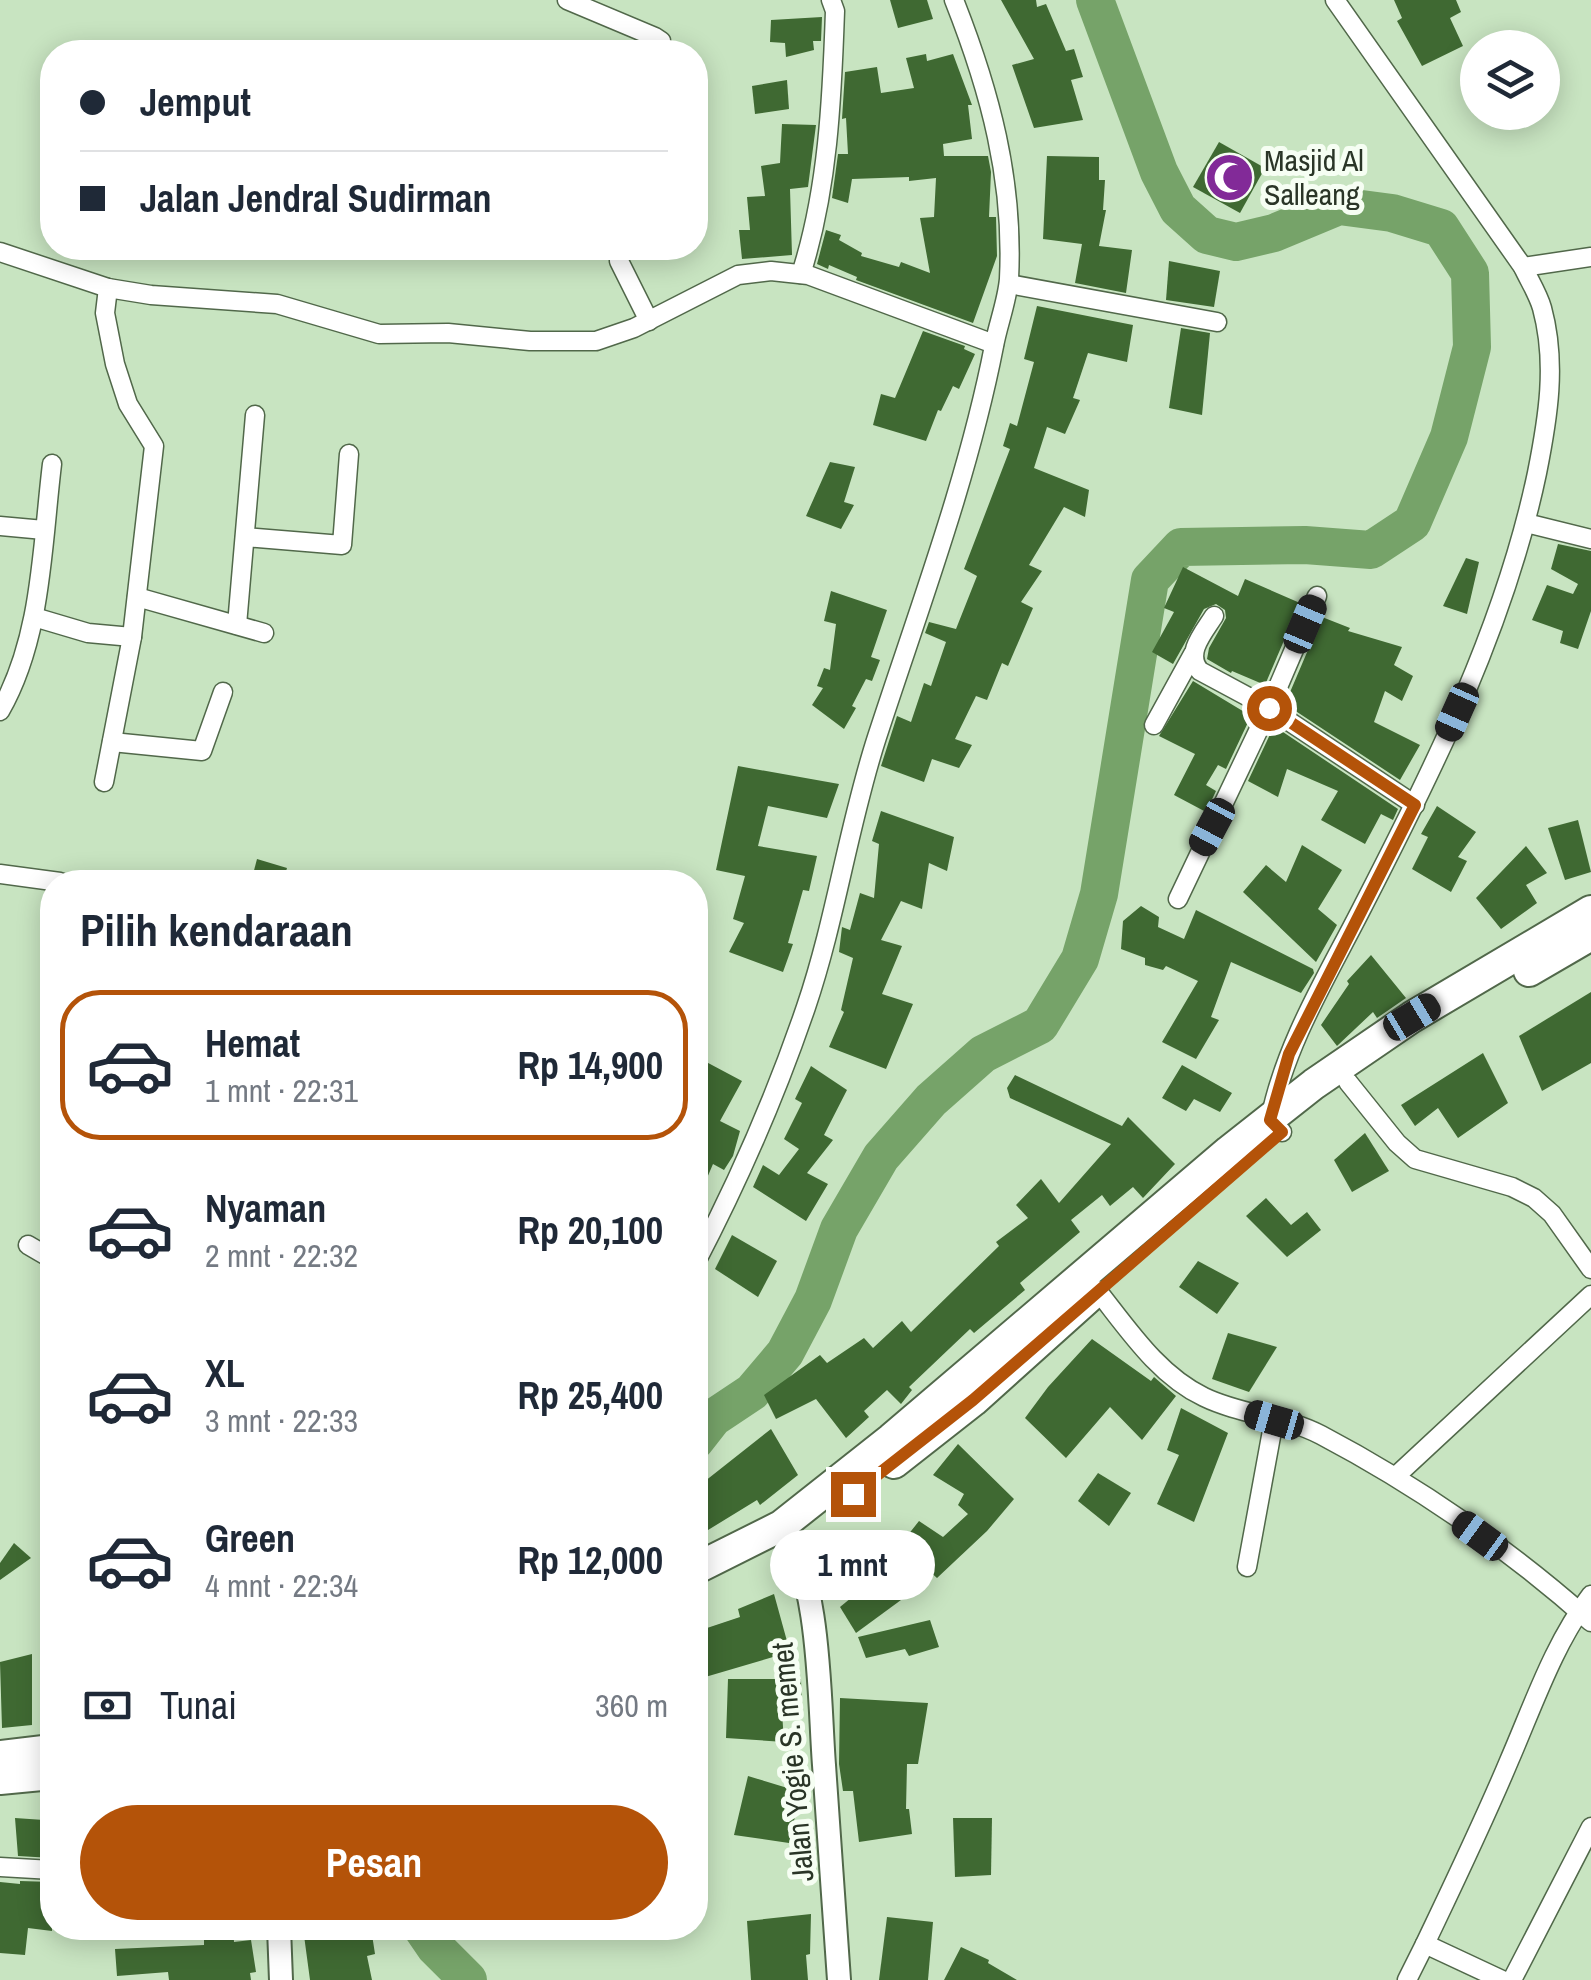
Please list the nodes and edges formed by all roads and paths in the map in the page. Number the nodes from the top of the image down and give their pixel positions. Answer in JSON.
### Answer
{"nodes":[{"id":1,"x":566,"y":0,"type":"edge"},
{"id":2,"x":831,"y":0,"type":"edge"},
{"id":3,"x":954,"y":0,"type":"edge"},
{"id":4,"x":1335,"y":0,"type":"edge"},
{"id":5,"x":661,"y":40,"type":"edge"},
{"id":6,"x":0,"y":252,"type":"edge"},
{"id":7,"x":1591,"y":256,"type":"edge"},
{"id":8,"x":618,"y":260,"type":"edge"},
{"id":9,"x":1523,"y":267,"type":"junction"},
{"id":10,"x":801,"y":274,"type":"junction"},
{"id":11,"x":1008,"y":284,"type":"junction"},
{"id":12,"x":108,"y":288,"type":"junction"},
{"id":13,"x":649,"y":321,"type":"junction"},
{"id":14,"x":1217,"y":322,"type":"dead end"},
{"id":15,"x":994,"y":344,"type":"junction"},
{"id":16,"x":255,"y":416,"type":"dead end"},
{"id":17,"x":349,"y":454,"type":"dead end"},
{"id":18,"x":52,"y":464,"type":"dead end"},
{"id":19,"x":1526,"y":523,"type":"junction"},
{"id":20,"x":0,"y":526,"type":"edge"},
{"id":21,"x":44,"y":530,"type":"junction"},
{"id":22,"x":244,"y":537,"type":"junction"},
{"id":23,"x":1591,"y":539,"type":"edge"},
{"id":24,"x":1317,"y":596,"type":"dead end"},
{"id":25,"x":137,"y":597,"type":"junction"},
{"id":26,"x":1214,"y":616,"type":"dead end"},
{"id":27,"x":34,"y":617,"type":"junction"},
{"id":28,"x":237,"y":625,"type":"junction"},
{"id":29,"x":264,"y":633,"type":"dead end"},
{"id":30,"x":132,"y":638,"type":"junction"},
{"id":31,"x":1192,"y":654,"type":"junction"},
{"id":32,"x":223,"y":692,"type":"dead end"},
{"id":33,"x":1269,"y":708,"type":"junction"},
{"id":34,"x":0,"y":711,"type":"edge"},
{"id":35,"x":1154,"y":725,"type":"dead end"},
{"id":36,"x":112,"y":742,"type":"junction"},
{"id":37,"x":104,"y":782,"type":"dead end"},
{"id":38,"x":1415,"y":805,"type":"junction"},
{"id":39,"x":0,"y":874,"type":"edge"},
{"id":40,"x":40,"y":879,"type":"edge"},
{"id":41,"x":1178,"y":899,"type":"dead end"},
{"id":42,"x":1591,"y":911,"type":"edge"},
{"id":43,"x":1591,"y":934,"type":"edge"},
{"id":44,"x":1348,"y":1082,"type":"junction"},
{"id":45,"x":1276,"y":1126,"type":"junction"},
{"id":46,"x":708,"y":1236,"type":"edge"},
{"id":47,"x":28,"y":1245,"type":"dead end"},
{"id":48,"x":40,"y":1252,"type":"edge"},
{"id":49,"x":1591,"y":1269,"type":"edge"},
{"id":50,"x":1097,"y":1290,"type":"junction"},
{"id":51,"x":1591,"y":1295,"type":"edge"},
{"id":52,"x":1274,"y":1420,"type":"junction"},
{"id":53,"x":1396,"y":1476,"type":"junction"},
{"id":54,"x":787,"y":1534,"type":"junction"},
{"id":55,"x":708,"y":1564,"type":"edge"},
{"id":56,"x":1247,"y":1568,"type":"dead end"},
{"id":57,"x":708,"y":1581,"type":"edge"},
{"id":58,"x":1591,"y":1595,"type":"edge"},
{"id":59,"x":1585,"y":1617,"type":"edge"},
{"id":60,"x":40,"y":1751,"type":"edge"},
{"id":61,"x":0,"y":1756,"type":"edge"},
{"id":62,"x":40,"y":1775,"type":"edge"},
{"id":63,"x":0,"y":1779,"type":"edge"},
{"id":64,"x":1591,"y":1826,"type":"edge"},
{"id":65,"x":0,"y":1868,"type":"edge"},
{"id":66,"x":40,"y":1870,"type":"edge"},
{"id":67,"x":279,"y":1940,"type":"edge"},
{"id":68,"x":1425,"y":1944,"type":"junction"},
{"id":69,"x":282,"y":1980,"type":"edge"},
{"id":70,"x":839,"y":1980,"type":"edge"},
{"id":71,"x":1407,"y":1980,"type":"edge"},
{"id":72,"x":1502,"y":1980,"type":"edge"},
{"id":73,"x":1512,"y":1980,"type":"edge"}],
"edges":[{"from":1,"to":5,"type":"street"},
{"from":2,"to":10,"type":"street"},
{"from":3,"to":11,"type":"street"},
{"from":4,"to":9,"type":"street"},
{"from":6,"to":12,"type":"street"},
{"from":7,"to":9,"type":"street"},
{"from":8,"to":13,"type":"street"},
{"from":9,"to":19,"type":"street"},
{"from":10,"to":13,"type":"street"},
{"from":10,"to":15,"type":"street"},
{"from":11,"to":14,"type":"street"},
{"from":11,"to":15,"type":"street"},
{"from":12,"to":13,"type":"street"},
{"from":12,"to":25,"type":"street"},
{"from":15,"to":46,"type":"street"},
{"from":16,"to":22,"type":"street"},
{"from":17,"to":22,"type":"street"},
{"from":18,"to":21,"type":"street"},
{"from":19,"to":23,"type":"street"},
{"from":19,"to":38,"type":"street"},
{"from":20,"to":21,"type":"street"},
{"from":21,"to":27,"type":"street"},
{"from":22,"to":28,"type":"street"},
{"from":24,"to":33,"type":"street"},
{"from":25,"to":28,"type":"street"},
{"from":25,"to":30,"type":"street"},
{"from":26,"to":31,"type":"street"},
{"from":27,"to":30,"type":"street"},
{"from":27,"to":34,"type":"street"},
{"from":28,"to":29,"type":"street"},
{"from":30,"to":36,"type":"street"},
{"from":31,"to":33,"type":"street"},
{"from":31,"to":35,"type":"street"},
{"from":32,"to":36,"type":"street"},
{"from":33,"to":38,"type":"street"},
{"from":33,"to":41,"type":"street"},
{"from":36,"to":37,"type":"street"},
{"from":38,"to":45,"type":"street"},
{"from":39,"to":40,"type":"street"},
{"from":42,"to":45,"type":"highway"},
{"from":43,"to":44,"type":"highway"},
{"from":44,"to":45,"type":"highway"},
{"from":44,"to":49,"type":"street"},
{"from":45,"to":50,"type":"highway"},
{"from":45,"to":54,"type":"highway"},
{"from":47,"to":48,"type":"street"},
{"from":50,"to":52,"type":"street"},
{"from":50,"to":54,"type":"highway"},
{"from":51,"to":53,"type":"street"},
{"from":52,"to":53,"type":"street"},
{"from":52,"to":56,"type":"street"},
{"from":53,"to":59,"type":"street"},
{"from":54,"to":55,"type":"highway"},
{"from":54,"to":57,"type":"highway"},
{"from":54,"to":70,"type":"street","name":"Jalan Yogie S. memet"},
{"from":58,"to":59,"type":"street"},
{"from":59,"to":68,"type":"street"},
{"from":60,"to":61,"type":"highway"},
{"from":62,"to":63,"type":"highway"},
{"from":64,"to":73,"type":"street"},
{"from":65,"to":66,"type":"street"},
{"from":67,"to":69,"type":"street"},
{"from":68,"to":71,"type":"street"},
{"from":68,"to":72,"type":"street"}]}
